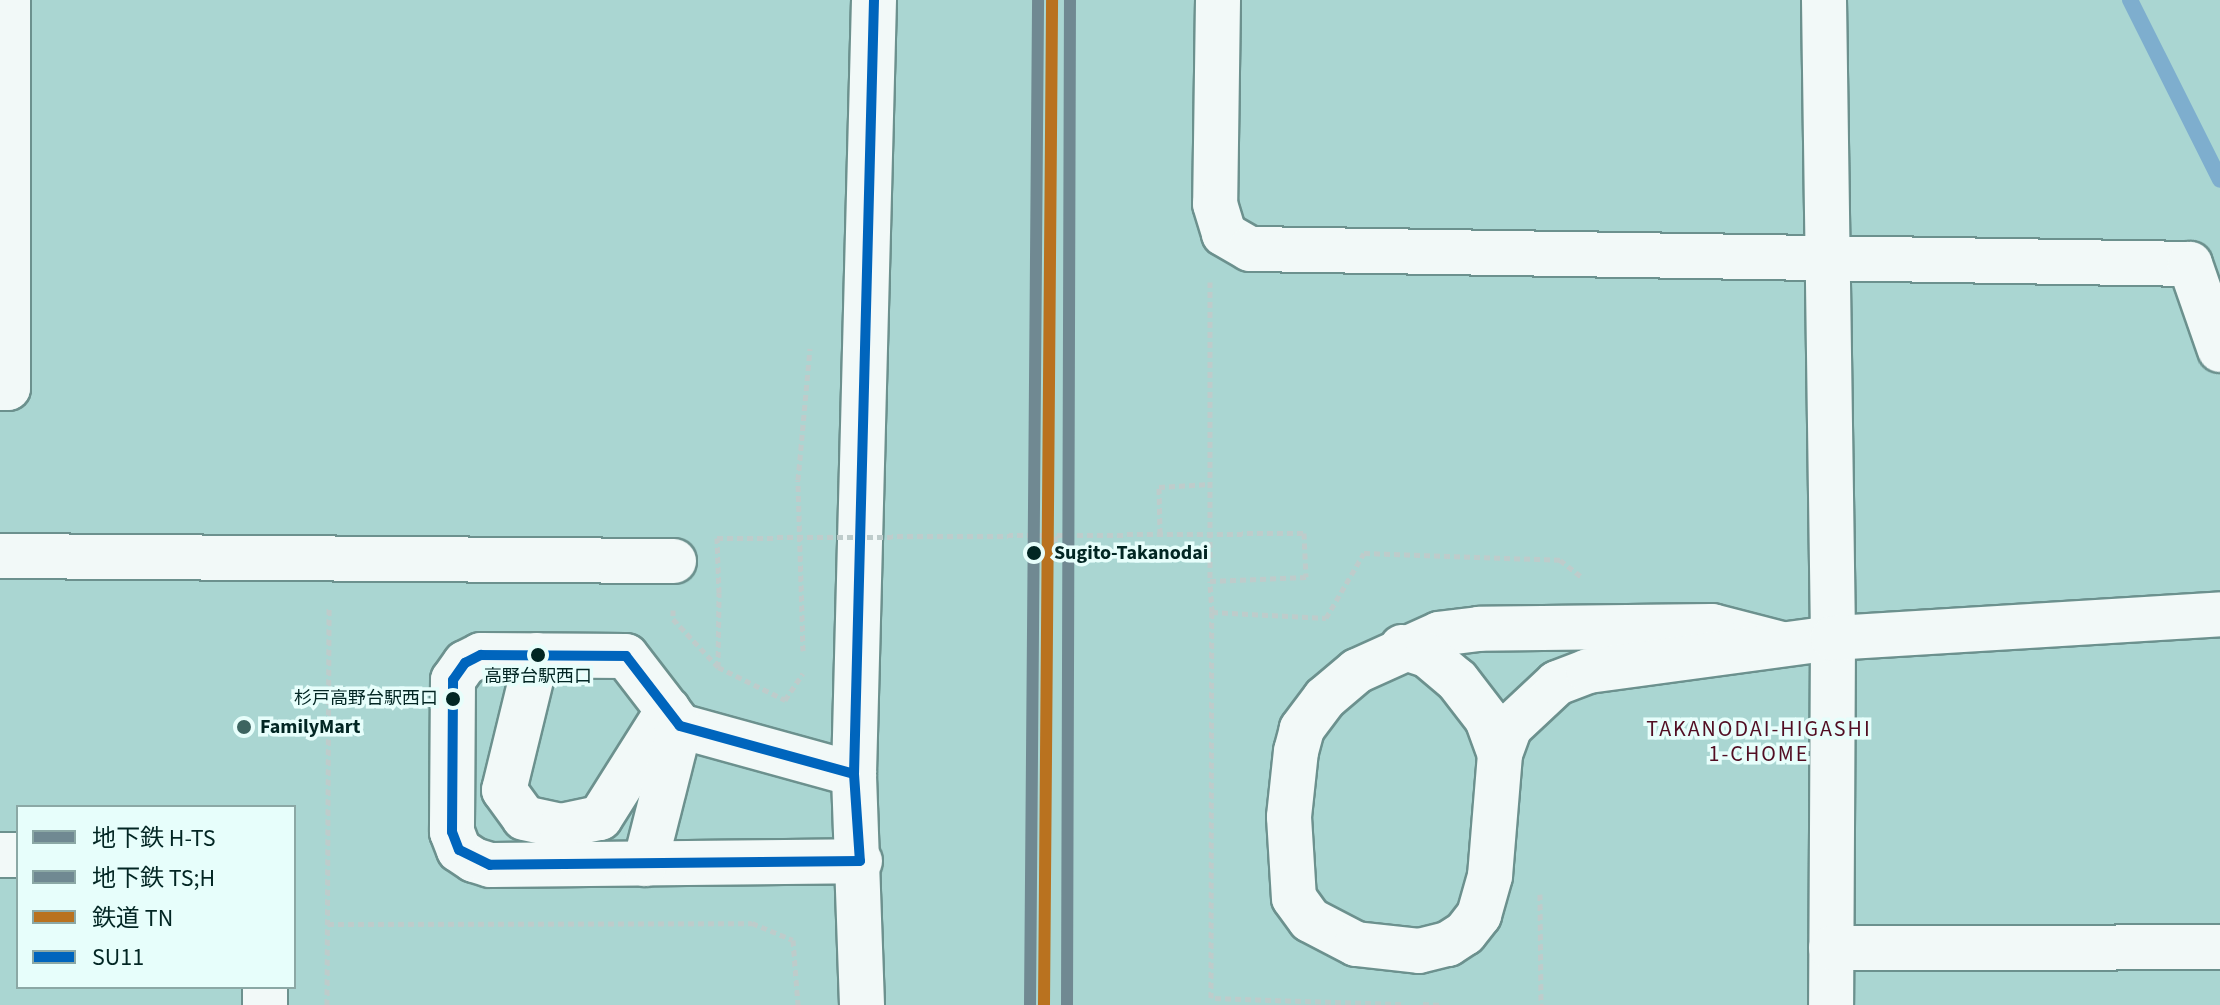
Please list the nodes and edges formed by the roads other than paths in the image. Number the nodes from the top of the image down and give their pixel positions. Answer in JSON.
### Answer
{"nodes":[{"id":1,"x":8,"y":0,"type":"edge"},
{"id":2,"x":874,"y":0,"type":"edge"},
{"id":3,"x":1218,"y":0,"type":"edge"},
{"id":4,"x":1824,"y":0,"type":"edge"},
{"id":5,"x":4,"y":126,"type":"edge"},
{"id":6,"x":1825,"y":261,"type":"junction"},
{"id":7,"x":2220,"y":350,"type":"edge"},
{"id":8,"x":0,"y":388,"type":"edge"},
{"id":9,"x":0,"y":556,"type":"edge"},
{"id":10,"x":674,"y":561,"type":"road end"},
{"id":11,"x":2220,"y":614,"type":"edge"},
{"id":12,"x":1833,"y":638,"type":"junction"},
{"id":13,"x":1782,"y":644,"type":"junction"},
{"id":14,"x":1402,"y":647,"type":"junction"},
{"id":15,"x":537,"y":655,"type":"junction"},
{"id":16,"x":674,"y":718,"type":"junction"},
{"id":17,"x":1500,"y":754,"type":"junction"},
{"id":18,"x":854,"y":774,"type":"junction"},
{"id":19,"x":860,"y":861,"type":"junction"},
{"id":20,"x":645,"y":864,"type":"junction"},
{"id":21,"x":2220,"y":947,"type":"edge"},
{"id":22,"x":1831,"y":948,"type":"junction"},
{"id":23,"x":862,"y":1005,"type":"edge"},
{"id":24,"x":1831,"y":1005,"type":"edge"}],
"edges":[{"from":1,"to":5,"type":"street"},
{"from":2,"to":18,"type":"street"},
{"from":3,"to":6,"type":"street"},
{"from":4,"to":6,"type":"street"},
{"from":5,"to":8,"type":"street"},
{"from":6,"to":7,"type":"street"},
{"from":6,"to":12,"type":"street"},
{"from":9,"to":10,"type":"street"},
{"from":11,"to":12,"type":"street"},
{"from":12,"to":13,"type":"street"},
{"from":12,"to":22,"type":"street"},
{"from":13,"to":14,"type":"street"},
{"from":13,"to":17,"type":"street"},
{"from":14,"to":17,"type":"street"},
{"from":14,"to":17,"type":"street"},
{"from":15,"to":16,"type":"street"},
{"from":15,"to":16,"type":"street"},
{"from":15,"to":20,"type":"street"},
{"from":16,"to":18,"type":"street"},
{"from":16,"to":20,"type":"street"},
{"from":18,"to":19,"type":"street"},
{"from":19,"to":20,"type":"street"},
{"from":19,"to":23,"type":"street"},
{"from":21,"to":22,"type":"street"},
{"from":22,"to":24,"type":"street"}]}
